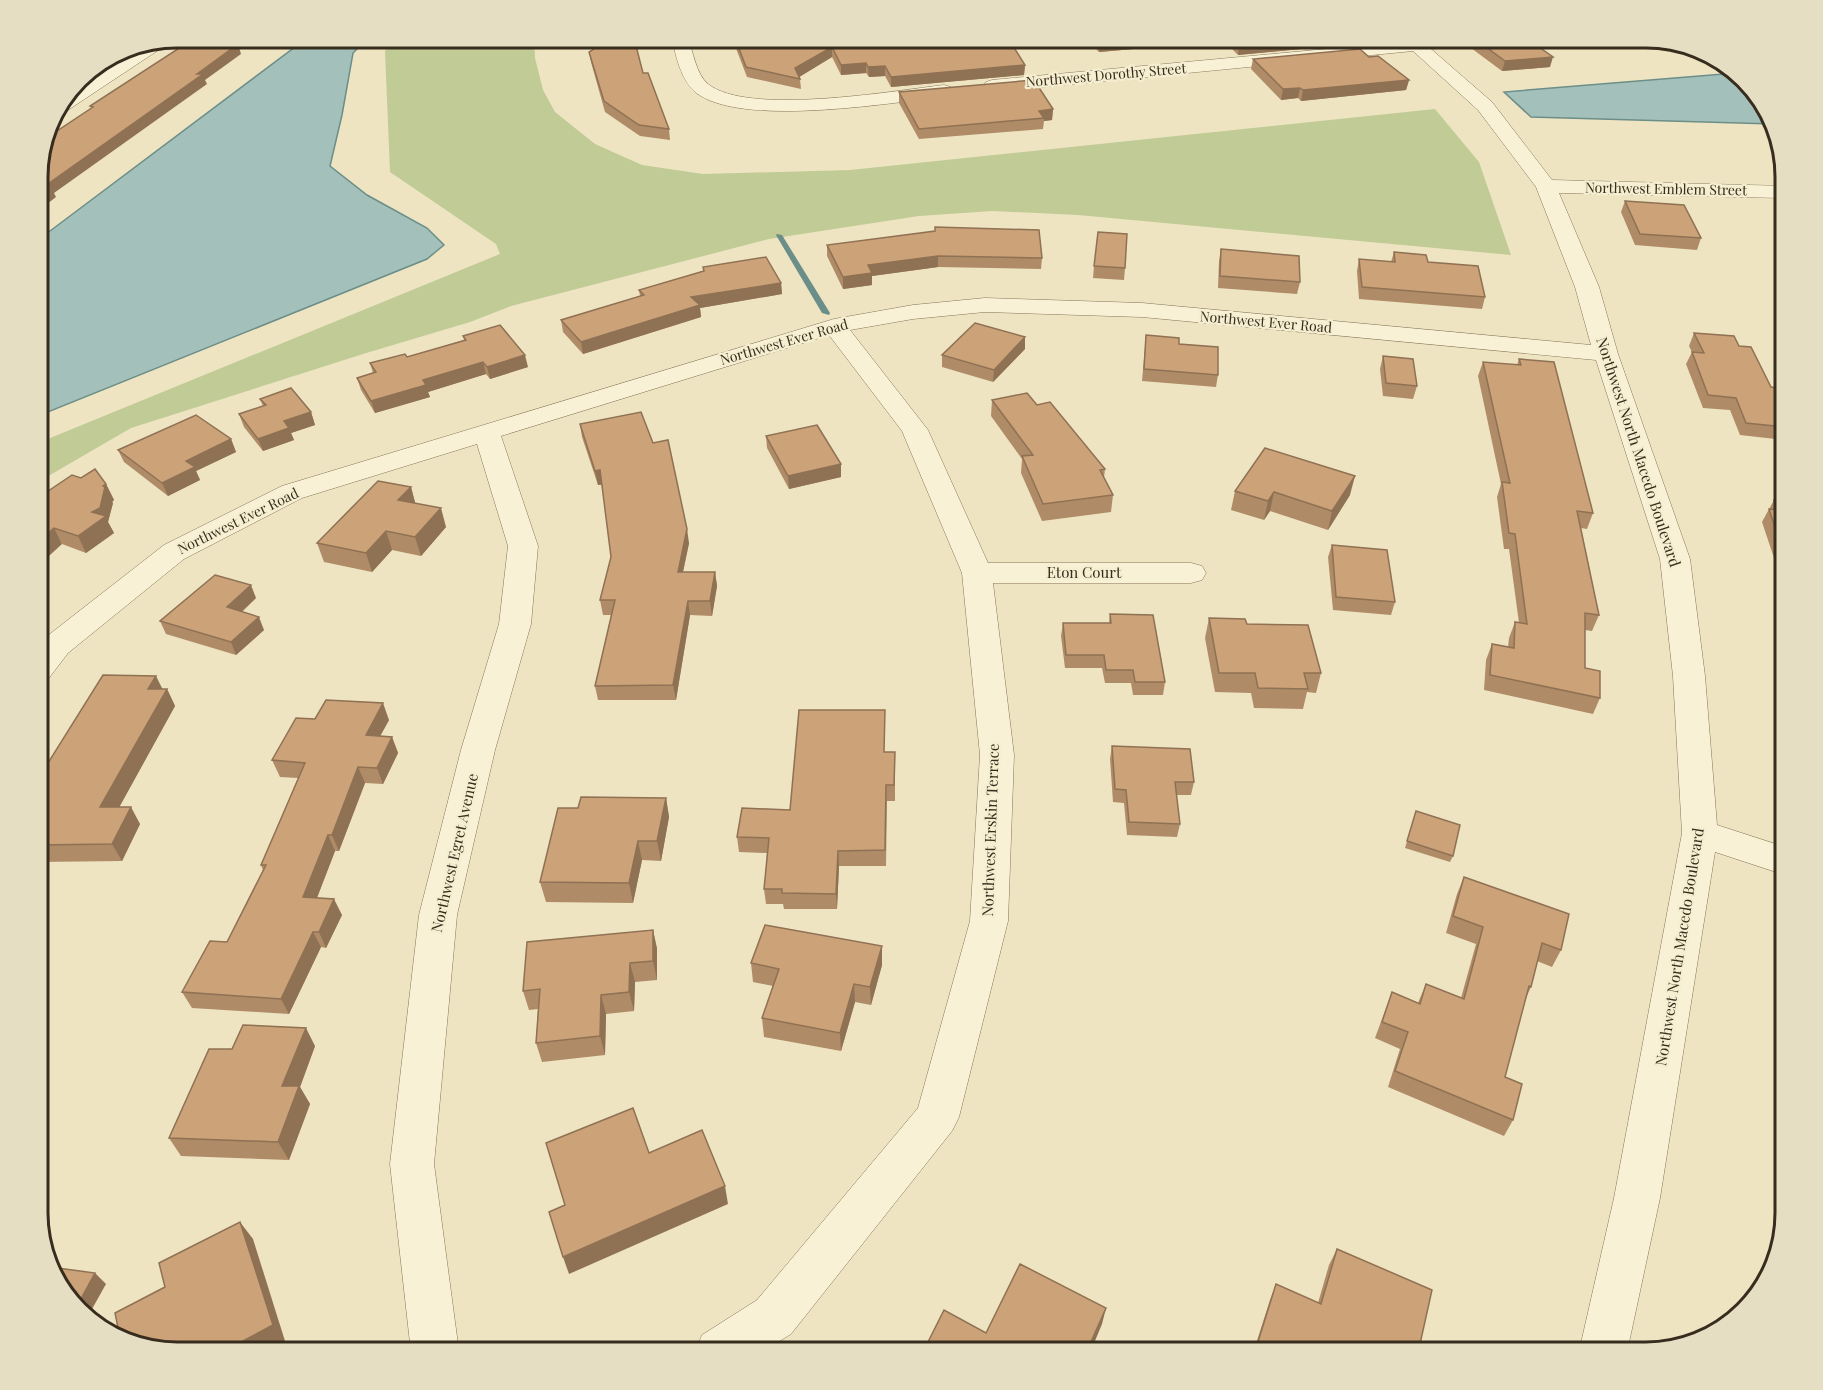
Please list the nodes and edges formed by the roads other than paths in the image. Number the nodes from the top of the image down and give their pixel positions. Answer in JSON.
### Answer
{"nodes":[{"id":1,"x":684,"y":48,"type":"edge"},
{"id":2,"x":1347,"y":48,"type":"edge"},
{"id":3,"x":1421,"y":48,"type":"edge"},
{"id":4,"x":142,"y":53,"type":"edge"},
{"id":5,"x":78,"y":95,"type":"edge"},
{"id":6,"x":1546,"y":186,"type":"junction"},
{"id":7,"x":1775,"y":192,"type":"edge"},
{"id":8,"x":834,"y":326,"type":"junction"},
{"id":9,"x":1606,"y":354,"type":"junction"},
{"id":10,"x":487,"y":434,"type":"junction"},
{"id":11,"x":977,"y":573,"type":"junction"},
{"id":12,"x":1191,"y":573,"type":"dead end"},
{"id":13,"x":48,"y":657,"type":"edge"},
{"id":14,"x":1700,"y":833,"type":"junction"},
{"id":15,"x":1775,"y":858,"type":"edge"},
{"id":16,"x":434,"y":1342,"type":"edge"},
{"id":17,"x":736,"y":1342,"type":"edge"},
{"id":18,"x":1605,"y":1342,"type":"edge"}],
"edges":[{"from":1,"to":2,"type":"street","name":"Northwest Dorothy Street"},
{"from":3,"to":6,"type":"street","name":"Northwest North Macedo Boulevard"},
{"from":4,"to":5,"type":"street"},
{"from":6,"to":7,"type":"street","name":"Northwest Emblem Street"},
{"from":6,"to":9,"type":"street","name":"Northwest North Macedo Boulevard"},
{"from":8,"to":9,"type":"street","name":"Northwest Ever Road"},
{"from":8,"to":10,"type":"street","name":"Northwest Ever Road"},
{"from":8,"to":11,"type":"street","name":"Northwest Erskin Terrace"},
{"from":9,"to":14,"type":"street","name":"Northwest North Macedo Boulevard"},
{"from":10,"to":13,"type":"street","name":"Northwest Ever Road"},
{"from":10,"to":16,"type":"street","name":"Northwest Egret Avenue"},
{"from":11,"to":12,"type":"street","name":"Eton Court"},
{"from":11,"to":17,"type":"street","name":"Northwest Erskin Terrace"},
{"from":14,"to":15,"type":"street"},
{"from":14,"to":18,"type":"street","name":"Northwest North Macedo Boulevard"}]}
